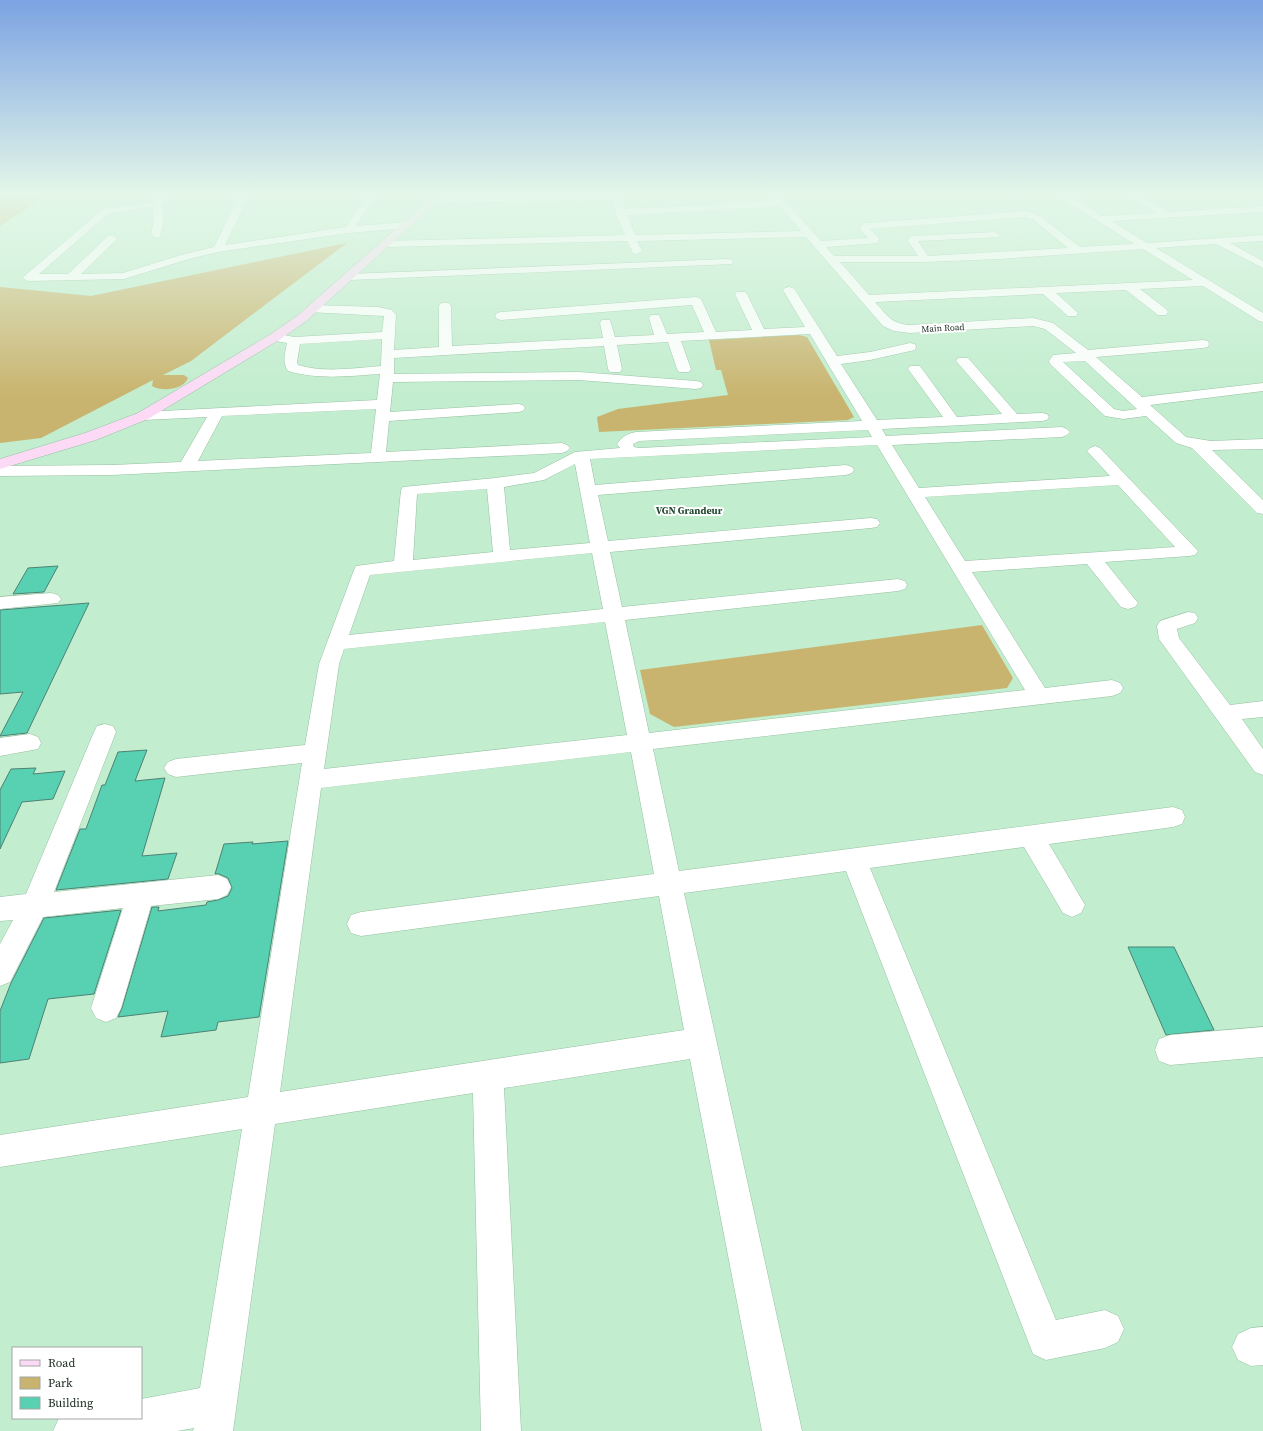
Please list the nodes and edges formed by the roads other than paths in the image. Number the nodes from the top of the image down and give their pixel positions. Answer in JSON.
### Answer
{"nodes":[{"id":1,"x":46,"y":263,"type":"edge"},
{"id":2,"x":86,"y":263,"type":"edge"},
{"id":3,"x":154,"y":263,"type":"edge"},
{"id":4,"x":167,"y":263,"type":"edge"},
{"id":5,"x":365,"y":263,"type":"edge"},
{"id":6,"x":694,"y":263,"type":"edge"},
{"id":7,"x":833,"y":263,"type":"edge"},
{"id":8,"x":1172,"y":263,"type":"edge"},
{"id":9,"x":642,"y":264,"type":"joint"},
{"id":10,"x":150,"y":268,"type":"junction"},
{"id":11,"x":71,"y":277,"type":"junction"},
{"id":12,"x":350,"y":277,"type":"junction"},
{"id":13,"x":1204,"y":283,"type":"junction"},
{"id":14,"x":1129,"y":286,"type":"junction"},
{"id":15,"x":789,"y":290,"type":"dead end"},
{"id":16,"x":1046,"y":291,"type":"junction"},
{"id":17,"x":740,"y":294,"type":"dead end"},
{"id":18,"x":865,"y":299,"type":"junction"},
{"id":19,"x":445,"y":306,"type":"dead end"},
{"id":20,"x":313,"y":309,"type":"junction"},
{"id":21,"x":1162,"y":312,"type":"dead end"},
{"id":22,"x":1072,"y":313,"type":"dead end"},
{"id":23,"x":655,"y":318,"type":"dead end"},
{"id":24,"x":1263,"y":318,"type":"edge"},
{"id":25,"x":606,"y":323,"type":"dead end"},
{"id":26,"x":813,"y":330,"type":"junction"},
{"id":27,"x":760,"y":333,"type":"junction"},
{"id":28,"x":388,"y":335,"type":"junction"},
{"id":29,"x":275,"y":336,"type":"junction"},
{"id":30,"x":712,"y":336,"type":"junction"},
{"id":31,"x":901,"y":336,"type":"dead end"},
{"id":32,"x":668,"y":338,"type":"junction"},
{"id":33,"x":294,"y":341,"type":"junction"},
{"id":34,"x":609,"y":342,"type":"junction"},
{"id":35,"x":1204,"y":344,"type":"dead end"},
{"id":36,"x":544,"y":345,"type":"junction"},
{"id":37,"x":506,"y":347,"type":"junction"},
{"id":38,"x":910,"y":347,"type":"junction"},
{"id":39,"x":478,"y":349,"type":"junction"},
{"id":40,"x":446,"y":351,"type":"junction"},
{"id":41,"x":387,"y":354,"type":"junction"},
{"id":42,"x":1087,"y":355,"type":"junction"},
{"id":43,"x":832,"y":361,"type":"junction"},
{"id":44,"x":963,"y":361,"type":"dead end"},
{"id":45,"x":548,"y":369,"type":"dead end"},
{"id":46,"x":615,"y":369,"type":"dead end"},
{"id":47,"x":684,"y":369,"type":"dead end"},
{"id":48,"x":479,"y":370,"type":"dead end"},
{"id":49,"x":387,"y":373,"type":"junction"},
{"id":50,"x":696,"y":386,"type":"dead end"},
{"id":51,"x":1263,"y":387,"type":"edge"},
{"id":52,"x":1145,"y":407,"type":"junction"},
{"id":53,"x":518,"y":408,"type":"dead end"},
{"id":54,"x":384,"y":411,"type":"junction"},
{"id":55,"x":216,"y":413,"type":"junction"},
{"id":56,"x":143,"y":416,"type":"junction"},
{"id":57,"x":1042,"y":417,"type":"dead end"},
{"id":58,"x":1013,"y":418,"type":"junction"},
{"id":59,"x":953,"y":421,"type":"junction"},
{"id":60,"x":871,"y":425,"type":"junction"},
{"id":61,"x":1062,"y":432,"type":"dead end"},
{"id":62,"x":881,"y":440,"type":"junction"},
{"id":63,"x":1197,"y":444,"type":"junction"},
{"id":64,"x":1263,"y":444,"type":"edge"},
{"id":65,"x":562,"y":448,"type":"dead end"},
{"id":66,"x":1095,"y":451,"type":"dead end"},
{"id":67,"x":646,"y":452,"type":"junction"},
{"id":68,"x":581,"y":455,"type":"junction"},
{"id":69,"x":378,"y":457,"type":"junction"},
{"id":70,"x":0,"y":464,"type":"edge"},
{"id":71,"x":187,"y":466,"type":"junction"},
{"id":72,"x":846,"y":470,"type":"dead end"},
{"id":73,"x":0,"y":471,"type":"edge"},
{"id":74,"x":1122,"y":480,"type":"junction"},
{"id":75,"x":496,"y":483,"type":"junction"},
{"id":76,"x":588,"y":490,"type":"junction"},
{"id":77,"x":913,"y":493,"type":"junction"},
{"id":78,"x":1263,"y":509,"type":"edge"},
{"id":79,"x":871,"y":522,"type":"dead end"},
{"id":80,"x":600,"y":547,"type":"junction"},
{"id":81,"x":502,"y":556,"type":"junction"},
{"id":82,"x":1092,"y":558,"type":"junction"},
{"id":83,"x":403,"y":566,"type":"junction"},
{"id":84,"x":959,"y":567,"type":"junction"},
{"id":85,"x":898,"y":585,"type":"dead end"},
{"id":86,"x":51,"y":599,"type":"dead end"},
{"id":87,"x":0,"y":603,"type":"edge"},
{"id":88,"x":1128,"y":603,"type":"dead end"},
{"id":89,"x":614,"y":614,"type":"junction"},
{"id":90,"x":1188,"y":618,"type":"dead end"},
{"id":91,"x":336,"y":643,"type":"junction"},
{"id":92,"x":1112,"y":688,"type":"dead end"},
{"id":93,"x":1039,"y":696,"type":"junction"},
{"id":94,"x":1263,"y":709,"type":"edge"},
{"id":95,"x":1231,"y":723,"type":"junction"},
{"id":96,"x":105,"y":732,"type":"dead end"},
{"id":97,"x":640,"y":742,"type":"junction"},
{"id":98,"x":30,"y":743,"type":"dead end"},
{"id":99,"x":0,"y":747,"type":"edge"},
{"id":100,"x":313,"y":766,"type":"junction"},
{"id":101,"x":1263,"y":766,"type":"edge"},
{"id":102,"x":176,"y":768,"type":"dead end"},
{"id":103,"x":1173,"y":817,"type":"dead end"},
{"id":104,"x":1031,"y":836,"type":"junction"},
{"id":105,"x":854,"y":859,"type":"junction"},
{"id":106,"x":669,"y":884,"type":"junction"},
{"id":107,"x":218,"y":887,"type":"dead end"},
{"id":108,"x":141,"y":894,"type":"junction"},
{"id":109,"x":35,"y":905,"type":"junction"},
{"id":110,"x":1072,"y":905,"type":"dead end"},
{"id":111,"x":0,"y":909,"type":"edge"},
{"id":112,"x":361,"y":924,"type":"dead end"},
{"id":113,"x":0,"y":972,"type":"edge"},
{"id":114,"x":106,"y":1008,"type":"dead end"},
{"id":115,"x":702,"y":1042,"type":"junction"},
{"id":116,"x":1263,"y":1042,"type":"edge"},
{"id":117,"x":1170,"y":1050,"type":"dead end"},
{"id":118,"x":488,"y":1075,"type":"junction"},
{"id":119,"x":262,"y":1110,"type":"junction"},
{"id":120,"x":0,"y":1151,"type":"edge"},
{"id":121,"x":1105,"y":1329,"type":"dead end"},
{"id":122,"x":215,"y":1418,"type":"edge"},
{"id":123,"x":73,"y":1431,"type":"edge"},
{"id":124,"x":501,"y":1431,"type":"edge"},
{"id":125,"x":782,"y":1431,"type":"edge"}],
"edges":[{"from":1,"to":11,"type":"street"},
{"from":2,"to":11,"type":"street"},
{"from":3,"to":10,"type":"street"},
{"from":4,"to":10,"type":"street"},
{"from":5,"to":12,"type":"street"},
{"from":6,"to":9,"type":"street"},
{"from":7,"to":18,"type":"street","name":"Main Road"},
{"from":8,"to":13,"type":"street"},
{"from":9,"to":12,"type":"street"},
{"from":10,"to":11,"type":"street"},
{"from":12,"to":20,"type":"street"},
{"from":13,"to":14,"type":"street"},
{"from":13,"to":24,"type":"street"},
{"from":14,"to":16,"type":"street"},
{"from":14,"to":21,"type":"street"},
{"from":15,"to":26,"type":"street"},
{"from":16,"to":18,"type":"street"},
{"from":16,"to":22,"type":"street"},
{"from":17,"to":27,"type":"street"},
{"from":18,"to":42,"type":"street","name":"Main Road"},
{"from":19,"to":40,"type":"street"},
{"from":20,"to":28,"type":"street"},
{"from":20,"to":29,"type":"street"},
{"from":23,"to":32,"type":"street"},
{"from":25,"to":34,"type":"street"},
{"from":26,"to":27,"type":"street"},
{"from":26,"to":43,"type":"street"},
{"from":27,"to":30,"type":"street"},
{"from":28,"to":33,"type":"street"},
{"from":28,"to":41,"type":"street"},
{"from":29,"to":33,"type":"street"},
{"from":29,"to":56,"type":"street"},
{"from":30,"to":32,"type":"street"},
{"from":30,"to":37,"type":"street"},
{"from":31,"to":38,"type":"street"},
{"from":32,"to":34,"type":"street"},
{"from":32,"to":47,"type":"street"},
{"from":33,"to":49,"type":"street"},
{"from":34,"to":36,"type":"street"},
{"from":34,"to":46,"type":"street"},
{"from":35,"to":42,"type":"street"},
{"from":36,"to":37,"type":"street"},
{"from":36,"to":45,"type":"street"},
{"from":37,"to":39,"type":"street"},
{"from":38,"to":43,"type":"street"},
{"from":38,"to":59,"type":"street"},
{"from":39,"to":40,"type":"street"},
{"from":39,"to":48,"type":"street"},
{"from":40,"to":41,"type":"street"},
{"from":41,"to":49,"type":"street"},
{"from":42,"to":52,"type":"street","name":"Main Road"},
{"from":42,"to":52,"type":"street"},
{"from":43,"to":60,"type":"street"},
{"from":44,"to":58,"type":"street"},
{"from":49,"to":50,"type":"street"},
{"from":49,"to":54,"type":"street"},
{"from":51,"to":52,"type":"street"},
{"from":52,"to":63,"type":"street","name":"Main Road"},
{"from":53,"to":54,"type":"street"},
{"from":54,"to":55,"type":"street"},
{"from":54,"to":69,"type":"street"},
{"from":55,"to":56,"type":"street"},
{"from":55,"to":71,"type":"street"},
{"from":56,"to":70,"type":"street"},
{"from":57,"to":58,"type":"street"},
{"from":58,"to":59,"type":"street"},
{"from":59,"to":60,"type":"street"},
{"from":60,"to":62,"type":"street"},
{"from":60,"to":67,"type":"street"},
{"from":61,"to":62,"type":"street"},
{"from":62,"to":67,"type":"street"},
{"from":62,"to":77,"type":"street"},
{"from":63,"to":64,"type":"street"},
{"from":63,"to":78,"type":"street"},
{"from":65,"to":69,"type":"street"},
{"from":66,"to":74,"type":"street"},
{"from":67,"to":68,"type":"street"},
{"from":68,"to":75,"type":"street"},
{"from":68,"to":76,"type":"street"},
{"from":69,"to":71,"type":"street"},
{"from":71,"to":73,"type":"street"},
{"from":72,"to":76,"type":"street"},
{"from":74,"to":77,"type":"street"},
{"from":74,"to":82,"type":"street"},
{"from":75,"to":81,"type":"street"},
{"from":75,"to":83,"type":"street"},
{"from":76,"to":80,"type":"street"},
{"from":77,"to":84,"type":"street"},
{"from":79,"to":80,"type":"street"},
{"from":80,"to":81,"type":"street"},
{"from":80,"to":89,"type":"street"},
{"from":81,"to":83,"type":"street"},
{"from":82,"to":84,"type":"street"},
{"from":82,"to":88,"type":"street"},
{"from":83,"to":91,"type":"street"},
{"from":84,"to":93,"type":"street"},
{"from":85,"to":89,"type":"street"},
{"from":86,"to":87,"type":"street"},
{"from":89,"to":91,"type":"street"},
{"from":89,"to":97,"type":"street"},
{"from":90,"to":95,"type":"street"},
{"from":91,"to":100,"type":"street"},
{"from":92,"to":93,"type":"street"},
{"from":93,"to":97,"type":"street"},
{"from":94,"to":95,"type":"street"},
{"from":95,"to":101,"type":"street"},
{"from":96,"to":109,"type":"street"},
{"from":97,"to":100,"type":"street"},
{"from":97,"to":106,"type":"street"},
{"from":98,"to":99,"type":"street"},
{"from":100,"to":102,"type":"street"},
{"from":100,"to":119,"type":"street"},
{"from":103,"to":104,"type":"street"},
{"from":104,"to":105,"type":"street"},
{"from":104,"to":110,"type":"street"},
{"from":105,"to":106,"type":"street"},
{"from":105,"to":121,"type":"street"},
{"from":106,"to":112,"type":"street"},
{"from":106,"to":115,"type":"street"},
{"from":107,"to":108,"type":"street"},
{"from":108,"to":109,"type":"street"},
{"from":108,"to":114,"type":"street"},
{"from":109,"to":111,"type":"street"},
{"from":109,"to":113,"type":"street"},
{"from":115,"to":118,"type":"street"},
{"from":115,"to":125,"type":"street"},
{"from":116,"to":117,"type":"street"},
{"from":118,"to":119,"type":"street"},
{"from":118,"to":124,"type":"street"},
{"from":119,"to":120,"type":"street"},
{"from":119,"to":122,"type":"street"},
{"from":122,"to":123,"type":"street"}]}
